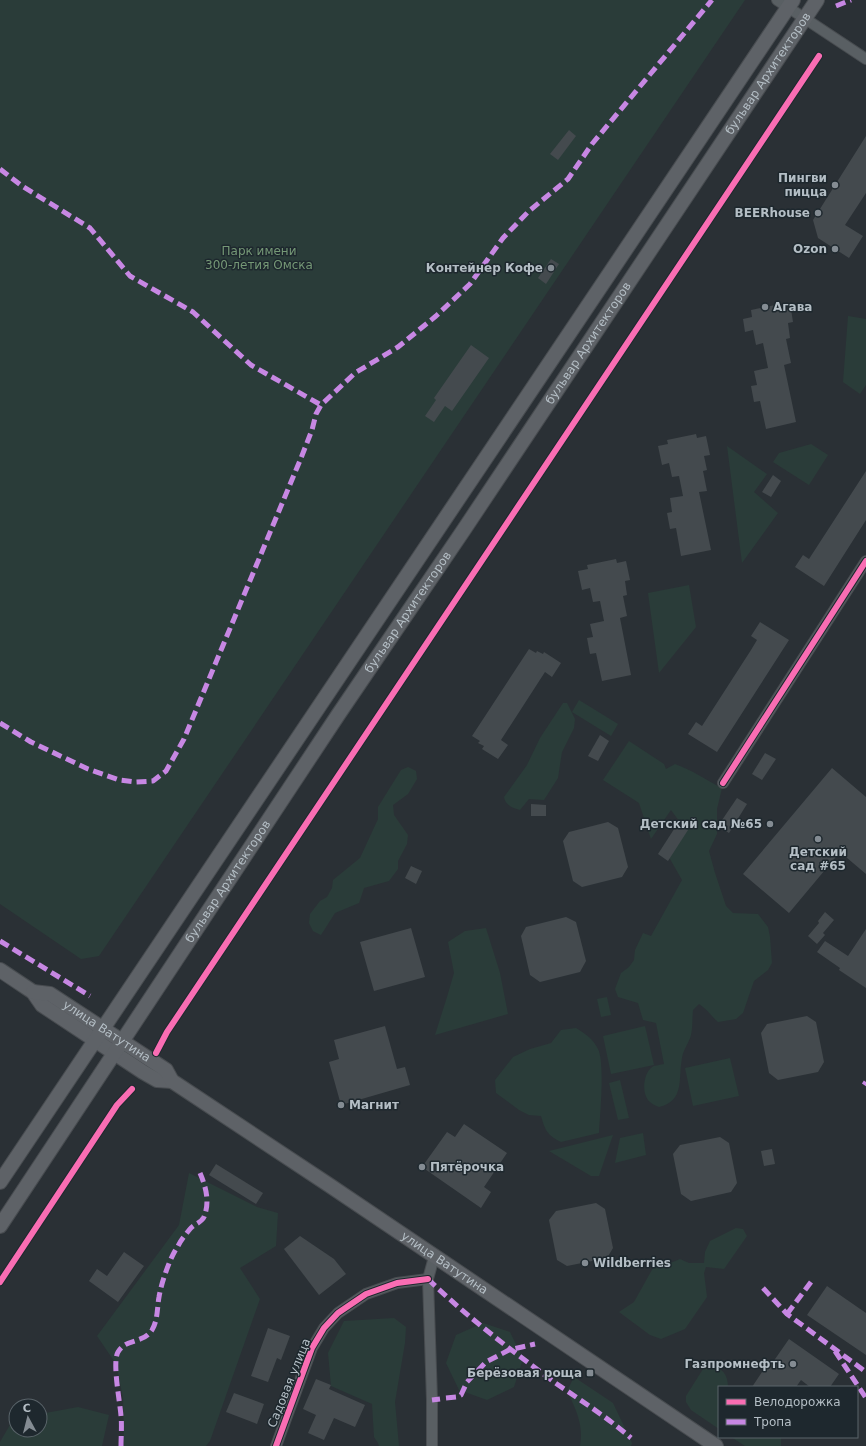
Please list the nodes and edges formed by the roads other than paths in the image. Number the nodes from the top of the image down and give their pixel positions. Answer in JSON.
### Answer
{"nodes":[{"id":1,"x":817,"y":0,"type":"edge"},
{"id":2,"x":792,"y":8,"type":"edge"},
{"id":3,"x":866,"y":59,"type":"edge"},
{"id":4,"x":866,"y":561,"type":"edge"},
{"id":5,"x":723,"y":783,"type":"dead end"},
{"id":6,"x":0,"y":970,"type":"edge"},
{"id":7,"x":99,"y":1034,"type":"junction"},
{"id":8,"x":119,"y":1048,"type":"junction"},
{"id":9,"x":0,"y":1182,"type":"edge"},
{"id":10,"x":0,"y":1226,"type":"edge"},
{"id":11,"x":434,"y":1257,"type":"junction"},
{"id":12,"x":428,"y":1279,"type":"junction"},
{"id":13,"x":276,"y":1446,"type":"edge"},
{"id":14,"x":432,"y":1446,"type":"edge"},
{"id":15,"x":716,"y":1446,"type":"edge"}],
"edges":[{"from":1,"to":2,"type":"main road","name":"бульвар Архитекторов"},
{"from":2,"to":3,"type":"street"},
{"from":2,"to":7,"type":"main road","name":"бульвар Архитекторов"},
{"from":2,"to":8,"type":"main road","name":"бульвар Архитекторов"},
{"from":4,"to":5,"type":"street"},
{"from":6,"to":7,"type":"main road","name":"улица Ватутина"},
{"from":7,"to":8,"type":"main road","name":"улица Ватутина"},
{"from":7,"to":9,"type":"main road","name":"бульвар Архитекторов"},
{"from":8,"to":10,"type":"main road","name":"бульвар Архитекторов"},
{"from":8,"to":11,"type":"main road","name":"улица Ватутина"},
{"from":11,"to":12,"type":"street"},
{"from":11,"to":15,"type":"main road","name":"улица Ватутина"},
{"from":12,"to":13,"type":"street","name":"Садовая улица"},
{"from":12,"to":14,"type":"street"}]}
